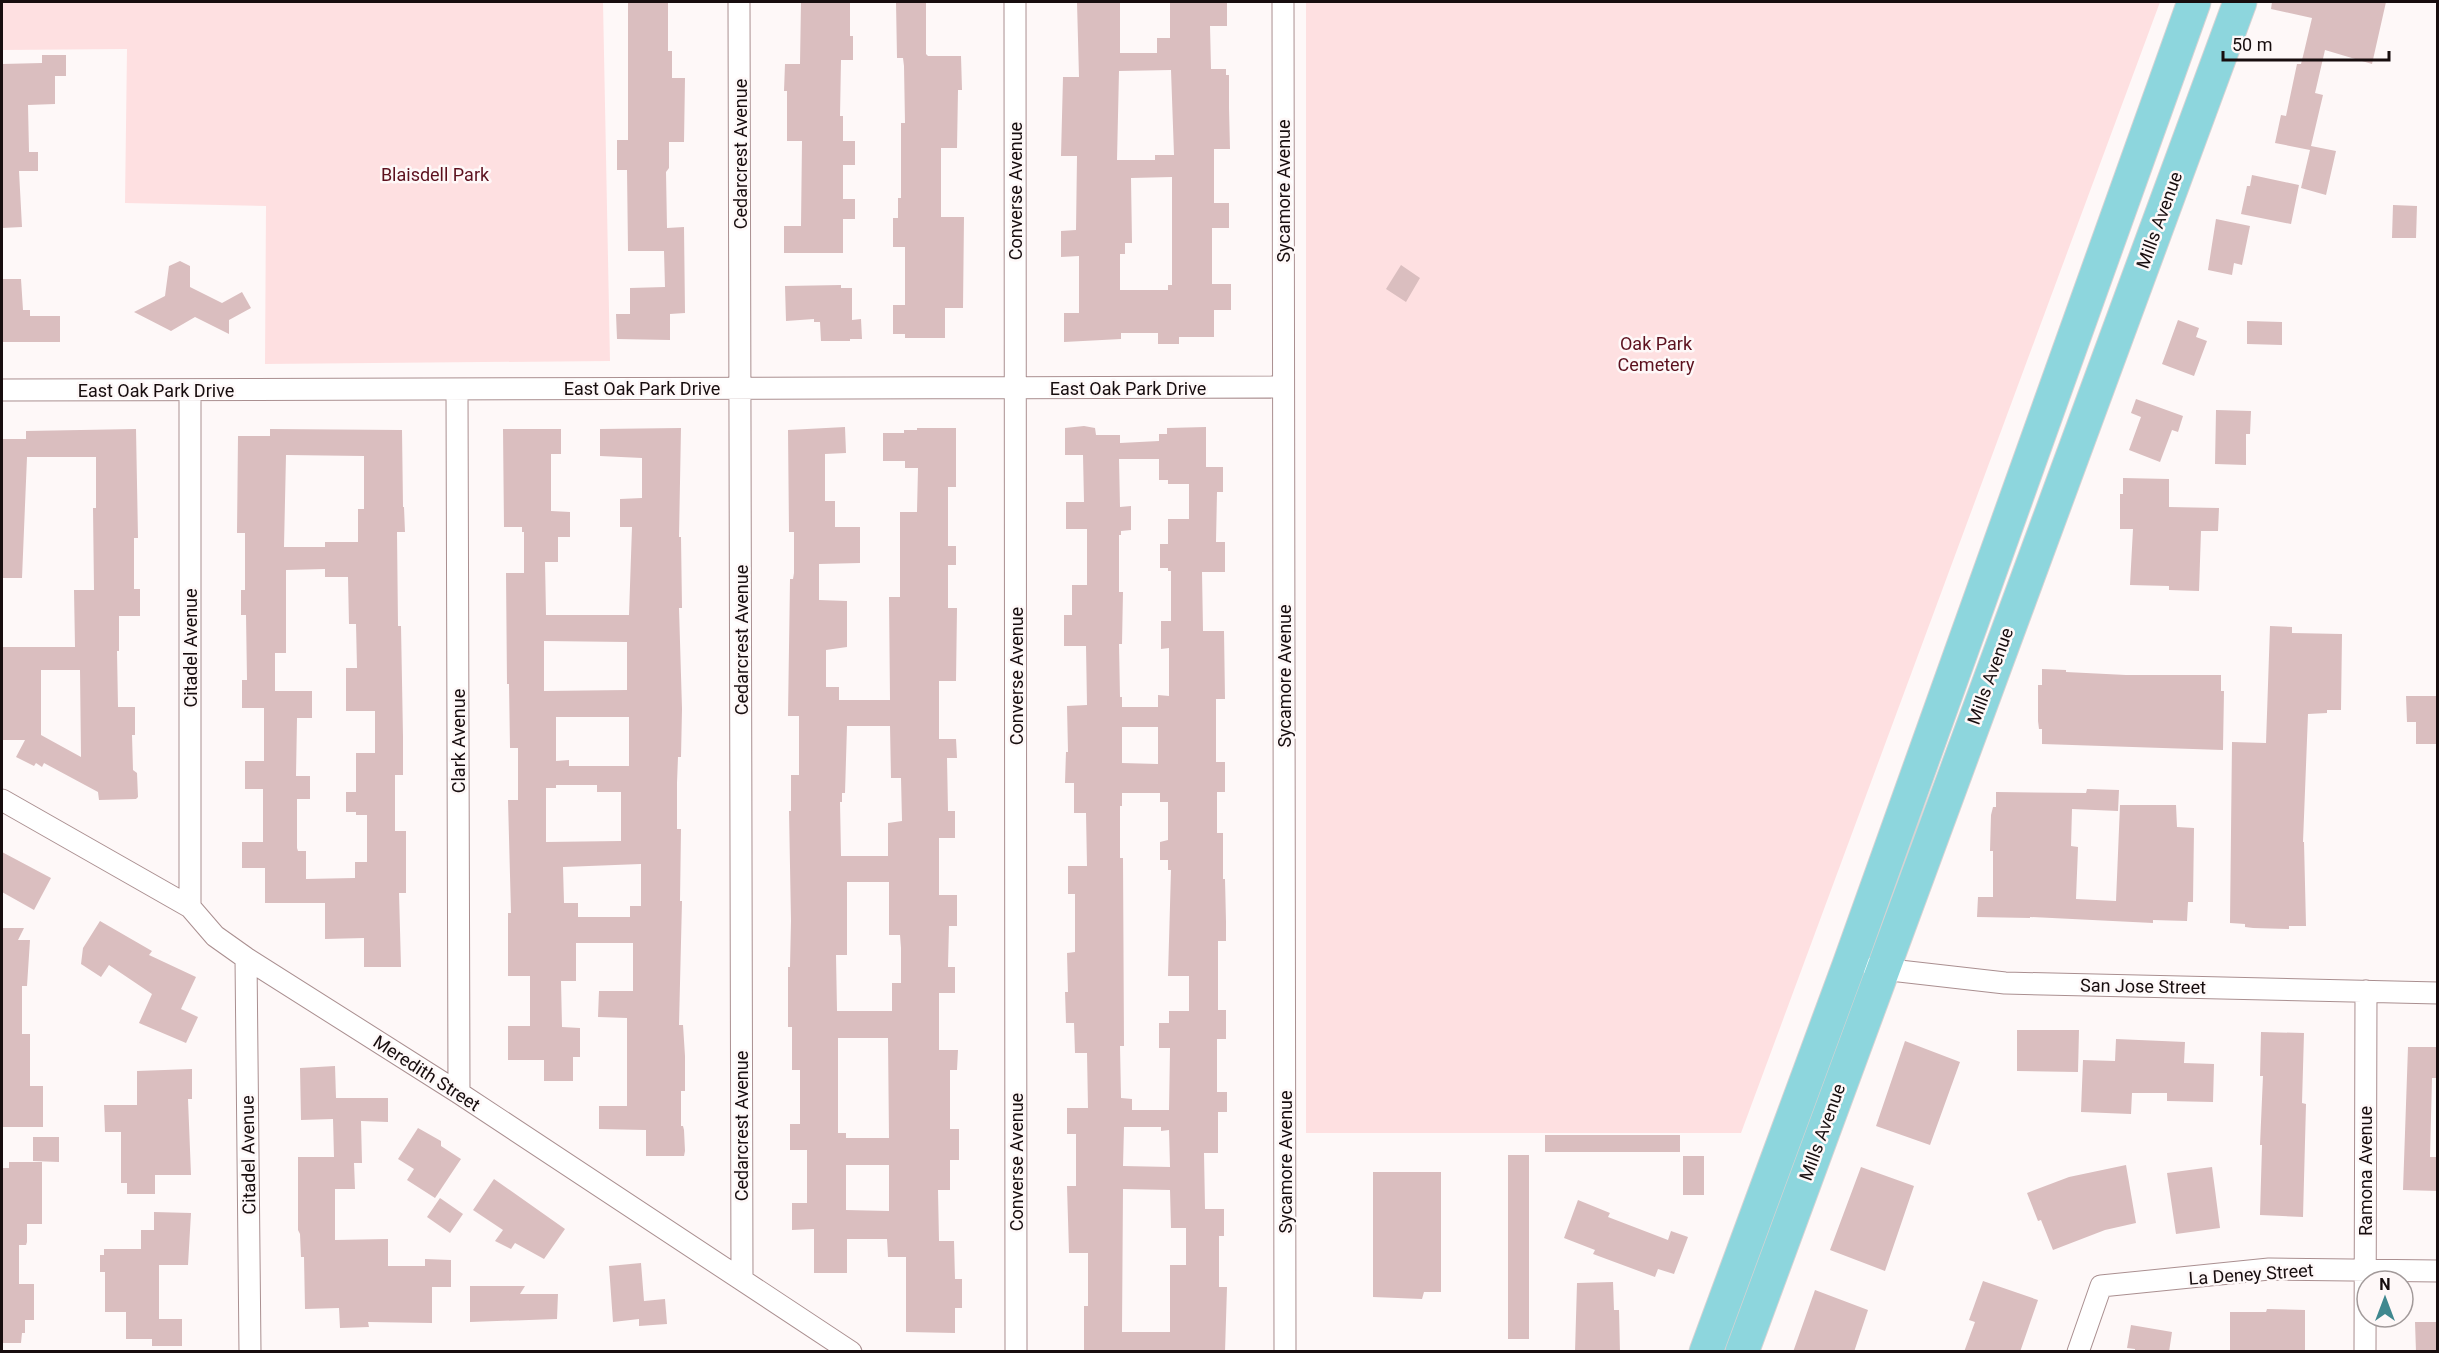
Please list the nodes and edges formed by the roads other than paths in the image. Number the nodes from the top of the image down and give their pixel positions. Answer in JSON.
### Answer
{"nodes":[{"id":1,"x":739,"y":2,"type":"edge"},
{"id":2,"x":1015,"y":2,"type":"edge"},
{"id":3,"x":1283,"y":2,"type":"edge"},
{"id":4,"x":2194,"y":2,"type":"edge"},
{"id":5,"x":2240,"y":2,"type":"edge"},
{"id":6,"x":2099,"y":265,"type":"junction"},
{"id":7,"x":2137,"y":278,"type":"junction"},
{"id":8,"x":1283,"y":387,"type":"junction"},
{"id":9,"x":741,"y":388,"type":"junction"},
{"id":10,"x":1016,"y":388,"type":"junction"},
{"id":11,"x":457,"y":389,"type":"junction"},
{"id":12,"x":2,"y":390,"type":"edge"},
{"id":13,"x":190,"y":390,"type":"junction"},
{"id":14,"x":2,"y":800,"type":"edge"},
{"id":15,"x":190,"y":907,"type":"junction"},
{"id":16,"x":246,"y":958,"type":"junction"},
{"id":17,"x":1849,"y":965,"type":"junction"},
{"id":18,"x":1884,"y":969,"type":"junction"},
{"id":19,"x":2366,"y":991,"type":"junction"},
{"id":20,"x":2438,"y":993,"type":"edge"},
{"id":21,"x":459,"y":1093,"type":"junction"},
{"id":22,"x":2365,"y":1269,"type":"edge"},
{"id":23,"x":2355,"y":1270,"type":"edge"},
{"id":24,"x":2415,"y":1271,"type":"edge"},
{"id":25,"x":2438,"y":1271,"type":"edge"},
{"id":26,"x":742,"y":1279,"type":"junction"},
{"id":27,"x":2365,"y":1329,"type":"edge"},
{"id":28,"x":250,"y":1352,"type":"edge"},
{"id":29,"x":851,"y":1352,"type":"edge"},
{"id":30,"x":1016,"y":1352,"type":"edge"},
{"id":31,"x":1285,"y":1352,"type":"edge"},
{"id":32,"x":1706,"y":1352,"type":"edge"},
{"id":33,"x":1742,"y":1352,"type":"edge"},
{"id":34,"x":2078,"y":1352,"type":"edge"},
{"id":35,"x":2365,"y":1352,"type":"edge"}],
"edges":[{"from":1,"to":9,"type":"street","name":"Cedarcrest Avenue"},
{"from":2,"to":10,"type":"street","name":"Converse Avenue"},
{"from":3,"to":8,"type":"street","name":"Sycamore Avenue"},
{"from":4,"to":6,"type":"main road","name":"Mills Avenue"},
{"from":5,"to":7,"type":"main road","name":"Mills Avenue"},
{"from":6,"to":7,"type":"main road"},
{"from":6,"to":17,"type":"main road","name":"Mills Avenue"},
{"from":7,"to":18,"type":"main road","name":"Mills Avenue"},
{"from":8,"to":10,"type":"street","name":"East Oak Park Drive"},
{"from":8,"to":31,"type":"street","name":"Sycamore Avenue"},
{"from":9,"to":10,"type":"street","name":"East Oak Park Drive"},
{"from":9,"to":11,"type":"street","name":"East Oak Park Drive"},
{"from":9,"to":26,"type":"street","name":"Cedarcrest Avenue"},
{"from":10,"to":30,"type":"street","name":"Converse Avenue"},
{"from":11,"to":13,"type":"street","name":"East Oak Park Drive"},
{"from":11,"to":21,"type":"street","name":"Clark Avenue"},
{"from":12,"to":13,"type":"street","name":"East Oak Park Drive"},
{"from":13,"to":15,"type":"street","name":"Citadel Avenue"},
{"from":14,"to":15,"type":"street","name":"Meredith Street"},
{"from":15,"to":16,"type":"street","name":"Meredith Street"},
{"from":16,"to":21,"type":"street","name":"Meredith Street"},
{"from":16,"to":28,"type":"street","name":"Citadel Avenue"},
{"from":17,"to":18,"type":"street","name":"San Jose Street"},
{"from":17,"to":32,"type":"main road","name":"Mills Avenue"},
{"from":18,"to":19,"type":"street","name":"San Jose Street"},
{"from":18,"to":33,"type":"main road","name":"Mills Avenue"},
{"from":19,"to":20,"type":"street","name":"San Jose Street"},
{"from":19,"to":22,"type":"street","name":"Ramona Avenue"},
{"from":21,"to":26,"type":"street","name":"Meredith Street"},
{"from":23,"to":34,"type":"street","name":"La Deney Street"},
{"from":24,"to":25,"type":"street","name":"La Deney Street"},
{"from":26,"to":29,"type":"street","name":"Meredith Street"},
{"from":27,"to":35,"type":"street","name":"Ramona Avenue"}]}
